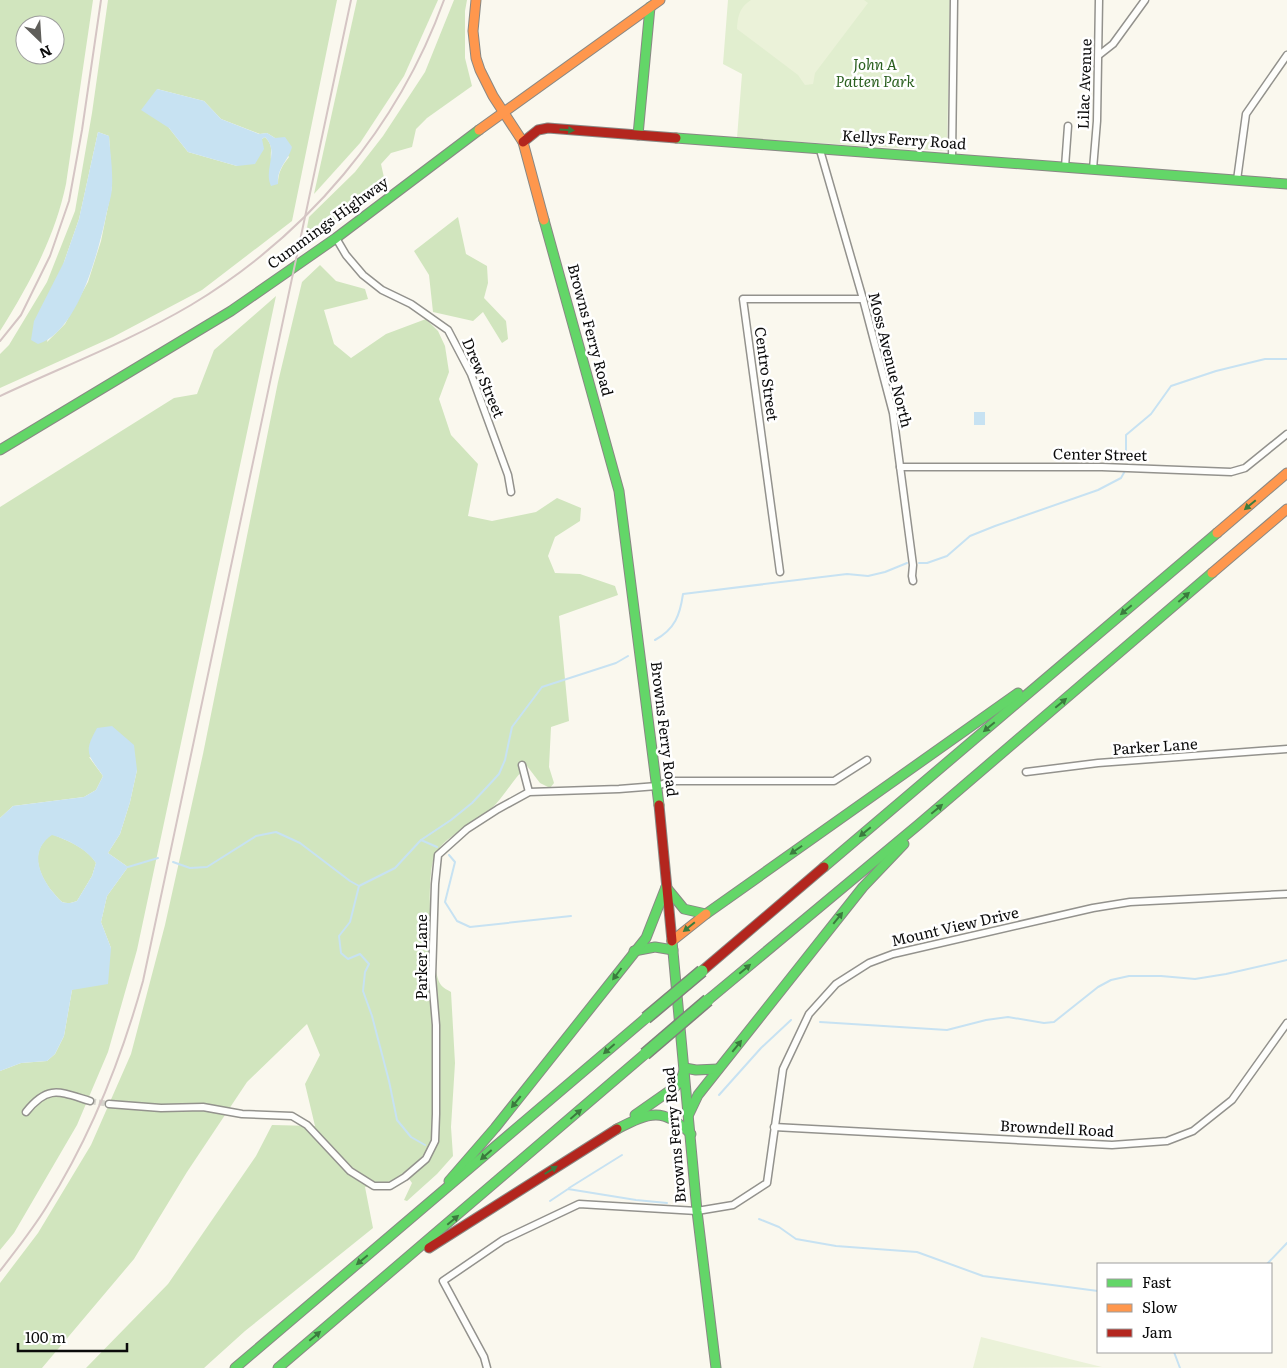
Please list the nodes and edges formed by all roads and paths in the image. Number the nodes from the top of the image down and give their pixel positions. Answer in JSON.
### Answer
{"nodes":[{"id":1,"x":476,"y":0,"type":"edge"},
{"id":2,"x":660,"y":0,"type":"edge"},
{"id":3,"x":954,"y":0,"type":"edge"},
{"id":4,"x":1099,"y":0,"type":"edge"},
{"id":5,"x":1145,"y":0,"type":"edge"},
{"id":6,"x":650,"y":4,"type":"edge"},
{"id":7,"x":1098,"y":54,"type":"junction"},
{"id":8,"x":1287,"y":55,"type":"edge"},
{"id":9,"x":503,"y":112,"type":"junction"},
{"id":10,"x":1068,"y":126,"type":"dead end"},
{"id":11,"x":638,"y":135,"type":"junction"},
{"id":12,"x":523,"y":142,"type":"junction"},
{"id":13,"x":820,"y":150,"type":"junction"},
{"id":14,"x":952,"y":158,"type":"junction"},
{"id":15,"x":1065,"y":167,"type":"junction"},
{"id":16,"x":1093,"y":169,"type":"junction"},
{"id":17,"x":1237,"y":180,"type":"junction"},
{"id":18,"x":1287,"y":184,"type":"edge"},
{"id":19,"x":336,"y":238,"type":"junction"},
{"id":20,"x":863,"y":299,"type":"junction"},
{"id":21,"x":1287,"y":434,"type":"edge"},
{"id":22,"x":0,"y":450,"type":"edge"},
{"id":23,"x":900,"y":467,"type":"junction"},
{"id":24,"x":1287,"y":473,"type":"edge"},
{"id":25,"x":511,"y":492,"type":"dead end"},
{"id":26,"x":1287,"y":509,"type":"edge"},
{"id":27,"x":780,"y":572,"type":"dead end"},
{"id":28,"x":913,"y":581,"type":"dead end"},
{"id":29,"x":1079,"y":650,"type":"junction"},
{"id":30,"x":1287,"y":749,"type":"edge"},
{"id":31,"x":867,"y":760,"type":"dead end"},
{"id":32,"x":522,"y":765,"type":"dead end"},
{"id":33,"x":1026,"y":772,"type":"dead end"},
{"id":34,"x":657,"y":786,"type":"junction"},
{"id":35,"x":529,"y":792,"type":"junction"},
{"id":36,"x":918,"y":825,"type":"junction"},
{"id":37,"x":666,"y":887,"type":"junction"},
{"id":38,"x":1287,"y":894,"type":"edge"},
{"id":39,"x":706,"y":914,"type":"junction"},
{"id":40,"x":673,"y":945,"type":"junction"},
{"id":41,"x":634,"y":951,"type":"junction"},
{"id":42,"x":1287,"y":1023,"type":"edge"},
{"id":43,"x":685,"y":1068,"type":"junction"},
{"id":44,"x":718,"y":1069,"type":"junction"},
{"id":45,"x":90,"y":1101,"type":"tunnel mouth"},
{"id":46,"x":109,"y":1104,"type":"tunnel mouth"},
{"id":47,"x":26,"y":1112,"type":"dead end"},
{"id":48,"x":689,"y":1114,"type":"junction"},
{"id":49,"x":774,"y":1127,"type":"junction"},
{"id":50,"x":615,"y":1130,"type":"junction"},
{"id":51,"x":691,"y":1134,"type":"junction"},
{"id":52,"x":439,"y":1195,"type":"junction"},
{"id":53,"x":697,"y":1211,"type":"junction"},
{"id":54,"x":392,"y":1271,"type":"junction"},
{"id":55,"x":235,"y":1368,"type":"edge"},
{"id":56,"x":278,"y":1368,"type":"edge"},
{"id":57,"x":487,"y":1368,"type":"edge"},
{"id":58,"x":716,"y":1368,"type":"edge"}],
"edges":[{"from":1,"to":9,"type":"main road","name":"Browns Ferry Road"},
{"from":2,"to":6,"type":"main road","name":"Cummings Highway"},
{"from":3,"to":14,"type":"street"},
{"from":4,"to":7,"type":"street","name":"Lilac Avenue"},
{"from":5,"to":7,"type":"street"},
{"from":6,"to":9,"type":"main road","name":"Cummings Highway"},
{"from":6,"to":11,"type":"main road"},
{"from":7,"to":16,"type":"street","name":"Lilac Avenue"},
{"from":8,"to":17,"type":"street"},
{"from":9,"to":12,"type":"main road","name":"Browns Ferry Road"},
{"from":9,"to":19,"type":"main road","name":"Cummings Highway"},
{"from":10,"to":15,"type":"street"},
{"from":12,"to":11,"type":"main road","name":"Kellys Ferry Road","one_way":true},
{"from":11,"to":13,"type":"main road","name":"Kellys Ferry Road"},
{"from":12,"to":34,"type":"main road","name":"Browns Ferry Road"},
{"from":13,"to":14,"type":"main road","name":"Kellys Ferry Road"},
{"from":13,"to":20,"type":"street","name":"Moss Avenue North"},
{"from":14,"to":15,"type":"main road","name":"Kellys Ferry Road"},
{"from":15,"to":16,"type":"main road","name":"Kellys Ferry Road"},
{"from":16,"to":17,"type":"main road","name":"Kellys Ferry Road"},
{"from":17,"to":18,"type":"main road","name":"Kellys Ferry Road"},
{"from":19,"to":22,"type":"main road","name":"Cummings Highway"},
{"from":19,"to":25,"type":"street","name":"Drew Street"},
{"from":20,"to":23,"type":"street","name":"Moss Avenue North"},
{"from":20,"to":27,"type":"street","name":"Centro Street"},
{"from":21,"to":23,"type":"street","name":"Center Street"},
{"from":23,"to":28,"type":"street","name":"Moss Avenue North"},
{"from":24,"to":29,"type":"main road","one_way":true},
{"from":36,"to":26,"type":"main road","one_way":true},
{"from":29,"to":39,"type":"main road","one_way":true},
{"from":29,"to":52,"type":"main road","one_way":true,"bridge":true},
{"from":30,"to":33,"type":"street","name":"Parker Lane"},
{"from":31,"to":34,"type":"street","name":"Parker Lane"},
{"from":32,"to":35,"type":"street"},
{"from":34,"to":35,"type":"street","name":"Parker Lane"},
{"from":34,"to":37,"type":"main road","name":"Browns Ferry Road"},
{"from":35,"to":46,"type":"street","name":"Parker Lane"},
{"from":44,"to":36,"type":"main road","one_way":true},
{"from":54,"to":36,"type":"main road","one_way":true,"bridge":true},
{"from":37,"to":39,"type":"main road"},
{"from":37,"to":40,"type":"main road","name":"Browns Ferry Road"},
{"from":37,"to":41,"type":"main road"},
{"from":38,"to":49,"type":"street","name":"Mount View Drive"},
{"from":39,"to":40,"type":"main road","one_way":true},
{"from":40,"to":41,"type":"main road"},
{"from":40,"to":43,"type":"main road","name":"Browns Ferry Road"},
{"from":41,"to":52,"type":"main road","one_way":true},
{"from":42,"to":49,"type":"street","name":"Browndell Road"},
{"from":43,"to":44,"type":"main road"},
{"from":43,"to":48,"type":"main road","name":"Browns Ferry Road"},
{"from":43,"to":50,"type":"main road"},
{"from":44,"to":48,"type":"main road"},
{"from":45,"to":47,"type":"street"},
{"from":48,"to":51,"type":"main road","name":"Browns Ferry Road"},
{"from":49,"to":53,"type":"street","name":"Mount View Drive"},
{"from":50,"to":51,"type":"main road"},
{"from":54,"to":50,"type":"main road","one_way":true},
{"from":51,"to":53,"type":"main road","name":"Browns Ferry Road"},
{"from":52,"to":55,"type":"main road","one_way":true},
{"from":53,"to":57,"type":"street","name":"Mount View Drive"},
{"from":53,"to":58,"type":"main road","name":"Browns Ferry Road"},
{"from":56,"to":54,"type":"main road","one_way":true}]}
